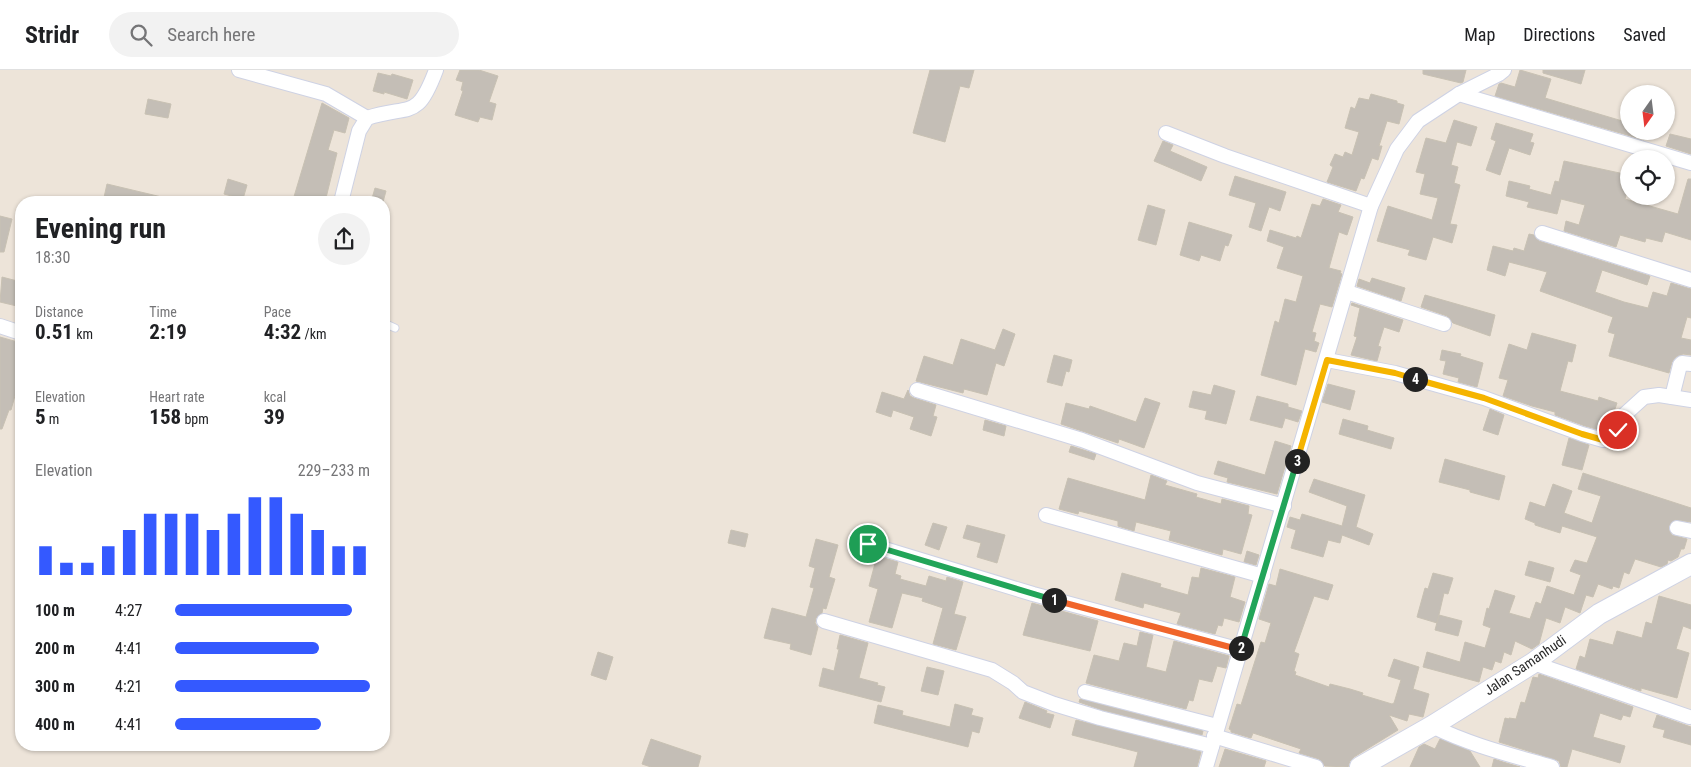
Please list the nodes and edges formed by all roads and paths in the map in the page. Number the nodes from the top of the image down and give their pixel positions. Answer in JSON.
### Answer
{"nodes":[{"id":1,"x":239,"y":70,"type":"edge"},
{"id":2,"x":436,"y":70,"type":"edge"},
{"id":3,"x":1504,"y":70,"type":"edge"},
{"id":4,"x":1459,"y":94,"type":"junction"},
{"id":5,"x":368,"y":118,"type":"junction"},
{"id":6,"x":1166,"y":133,"type":"dead end"},
{"id":7,"x":1691,"y":163,"type":"edge"},
{"id":8,"x":343,"y":196,"type":"edge"},
{"id":9,"x":1371,"y":206,"type":"junction"},
{"id":10,"x":1542,"y":233,"type":"dead end"},
{"id":11,"x":1691,"y":280,"type":"edge"},
{"id":12,"x":1347,"y":292,"type":"junction"},
{"id":13,"x":1444,"y":324,"type":"dead end"},
{"id":14,"x":0,"y":326,"type":"edge"},
{"id":15,"x":390,"y":326,"type":"edge"},
{"id":16,"x":395,"y":328,"type":"dead end"},
{"id":17,"x":15,"y":331,"type":"edge"},
{"id":18,"x":1327,"y":360,"type":"junction"},
{"id":19,"x":1691,"y":364,"type":"edge"},
{"id":20,"x":917,"y":390,"type":"dead end"},
{"id":21,"x":1672,"y":397,"type":"junction"},
{"id":22,"x":1691,"y":400,"type":"edge"},
{"id":23,"x":1284,"y":506,"type":"junction"},
{"id":24,"x":1046,"y":515,"type":"dead end"},
{"id":25,"x":1677,"y":528,"type":"dead end"},
{"id":26,"x":1691,"y":531,"type":"edge"},
{"id":27,"x":868,"y":544,"type":"dead end"},
{"id":28,"x":1691,"y":564,"type":"edge"},
{"id":29,"x":1263,"y":576,"type":"junction"},
{"id":30,"x":824,"y":621,"type":"dead end"},
{"id":31,"x":1241,"y":650,"type":"junction"},
{"id":32,"x":1533,"y":663,"type":"junction"},
{"id":33,"x":1086,"y":692,"type":"dead end"},
{"id":34,"x":1689,"y":716,"type":"dead end"},
{"id":35,"x":1432,"y":726,"type":"junction"},
{"id":36,"x":1214,"y":736,"type":"junction"},
{"id":37,"x":1206,"y":767,"type":"edge"},
{"id":38,"x":1316,"y":767,"type":"edge"},
{"id":39,"x":1360,"y":767,"type":"edge"},
{"id":40,"x":1552,"y":767,"type":"edge"}],
"edges":[{"from":1,"to":5,"type":"street"},
{"from":2,"to":5,"type":"street"},
{"from":3,"to":4,"type":"street"},
{"from":4,"to":7,"type":"street"},
{"from":4,"to":9,"type":"street"},
{"from":5,"to":8,"type":"street"},
{"from":6,"to":9,"type":"street"},
{"from":9,"to":12,"type":"street"},
{"from":10,"to":11,"type":"street"},
{"from":12,"to":13,"type":"street"},
{"from":12,"to":18,"type":"street"},
{"from":14,"to":17,"type":"street"},
{"from":15,"to":16,"type":"lane"},
{"from":18,"to":21,"type":"street"},
{"from":18,"to":23,"type":"street"},
{"from":19,"to":21,"type":"street"},
{"from":20,"to":23,"type":"street"},
{"from":21,"to":22,"type":"street"},
{"from":23,"to":29,"type":"street"},
{"from":24,"to":29,"type":"street"},
{"from":25,"to":26,"type":"street"},
{"from":27,"to":31,"type":"street"},
{"from":28,"to":32,"type":"street","name":"Jalan Samanhudi"},
{"from":29,"to":31,"type":"street"},
{"from":30,"to":36,"type":"street"},
{"from":31,"to":36,"type":"street"},
{"from":32,"to":34,"type":"street"},
{"from":32,"to":35,"type":"street","name":"Jalan Samanhudi"},
{"from":33,"to":36,"type":"street"},
{"from":35,"to":39,"type":"street","name":"Jalan Samanhudi"},
{"from":35,"to":40,"type":"street"},
{"from":36,"to":37,"type":"street"},
{"from":36,"to":38,"type":"street"}]}
